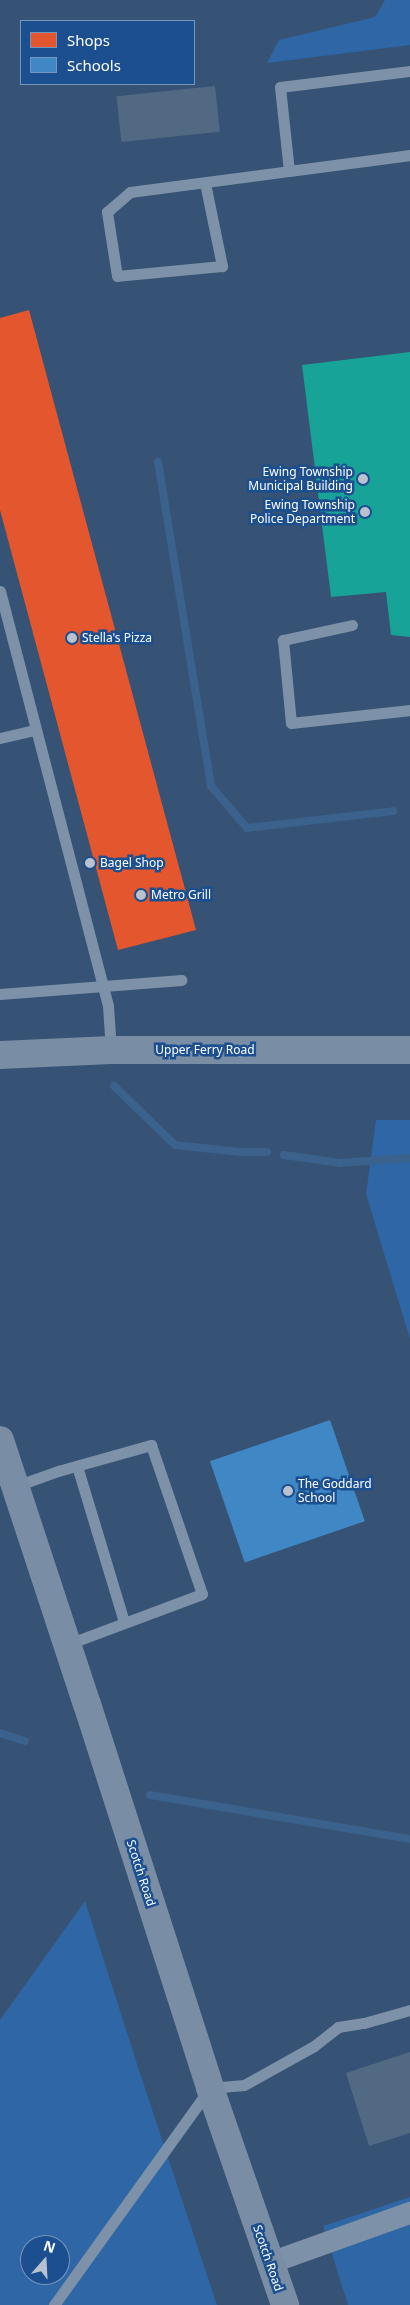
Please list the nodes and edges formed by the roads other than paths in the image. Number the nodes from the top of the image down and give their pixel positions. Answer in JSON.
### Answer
{"nodes":[{"id":1,"x":410,"y":70,"type":"edge"},
{"id":2,"x":410,"y":155,"type":"edge"},
{"id":3,"x":289,"y":171,"type":"junction"},
{"id":4,"x":205,"y":184,"type":"junction"},
{"id":5,"x":1,"y":598,"type":"edge"},
{"id":6,"x":352,"y":625,"type":"dead end"},
{"id":7,"x":410,"y":710,"type":"edge"},
{"id":8,"x":35,"y":730,"type":"junction"},
{"id":9,"x":0,"y":738,"type":"edge"},
{"id":10,"x":181,"y":980,"type":"dead end"},
{"id":11,"x":103,"y":987,"type":"junction"},
{"id":12,"x":0,"y":994,"type":"edge"},
{"id":13,"x":111,"y":1050,"type":"junction"},
{"id":14,"x":410,"y":1050,"type":"edge"},
{"id":15,"x":0,"y":1055,"type":"edge"},
{"id":16,"x":2,"y":1452,"type":"edge"},
{"id":17,"x":77,"y":1466,"type":"junction"},
{"id":18,"x":16,"y":1486,"type":"junction"},
{"id":19,"x":124,"y":1622,"type":"junction"},
{"id":20,"x":68,"y":1644,"type":"junction"},
{"id":21,"x":410,"y":2010,"type":"edge"},
{"id":22,"x":210,"y":2088,"type":"junction"},
{"id":23,"x":410,"y":2213,"type":"edge"},
{"id":24,"x":270,"y":2264,"type":"junction"},
{"id":25,"x":54,"y":2305,"type":"edge"},
{"id":26,"x":285,"y":2305,"type":"edge"}],
"edges":[{"from":1,"to":3,"type":"lane"},
{"from":2,"to":3,"type":"lane"},
{"from":3,"to":4,"type":"lane"},
{"from":4,"to":4,"type":"lane"},
{"from":5,"to":8,"type":"lane"},
{"from":6,"to":7,"type":"lane"},
{"from":8,"to":9,"type":"lane"},
{"from":8,"to":11,"type":"lane"},
{"from":10,"to":11,"type":"lane"},
{"from":11,"to":12,"type":"lane"},
{"from":11,"to":13,"type":"lane"},
{"from":13,"to":14,"type":"main road","name":"Upper Ferry Road"},
{"from":13,"to":15,"type":"main road","name":"Upper Ferry Road"},
{"from":16,"to":18,"type":"main road","name":"Scotch Road"},
{"from":17,"to":18,"type":"lane"},
{"from":17,"to":19,"type":"lane"},
{"from":17,"to":19,"type":"lane"},
{"from":18,"to":20,"type":"main road","name":"Scotch Road"},
{"from":19,"to":20,"type":"lane"},
{"from":20,"to":22,"type":"main road","name":"Scotch Road"},
{"from":21,"to":22,"type":"lane"},
{"from":22,"to":24,"type":"main road","name":"Scotch Road"},
{"from":22,"to":25,"type":"lane"},
{"from":23,"to":24,"type":"street"},
{"from":24,"to":26,"type":"main road","name":"Scotch Road"}]}
